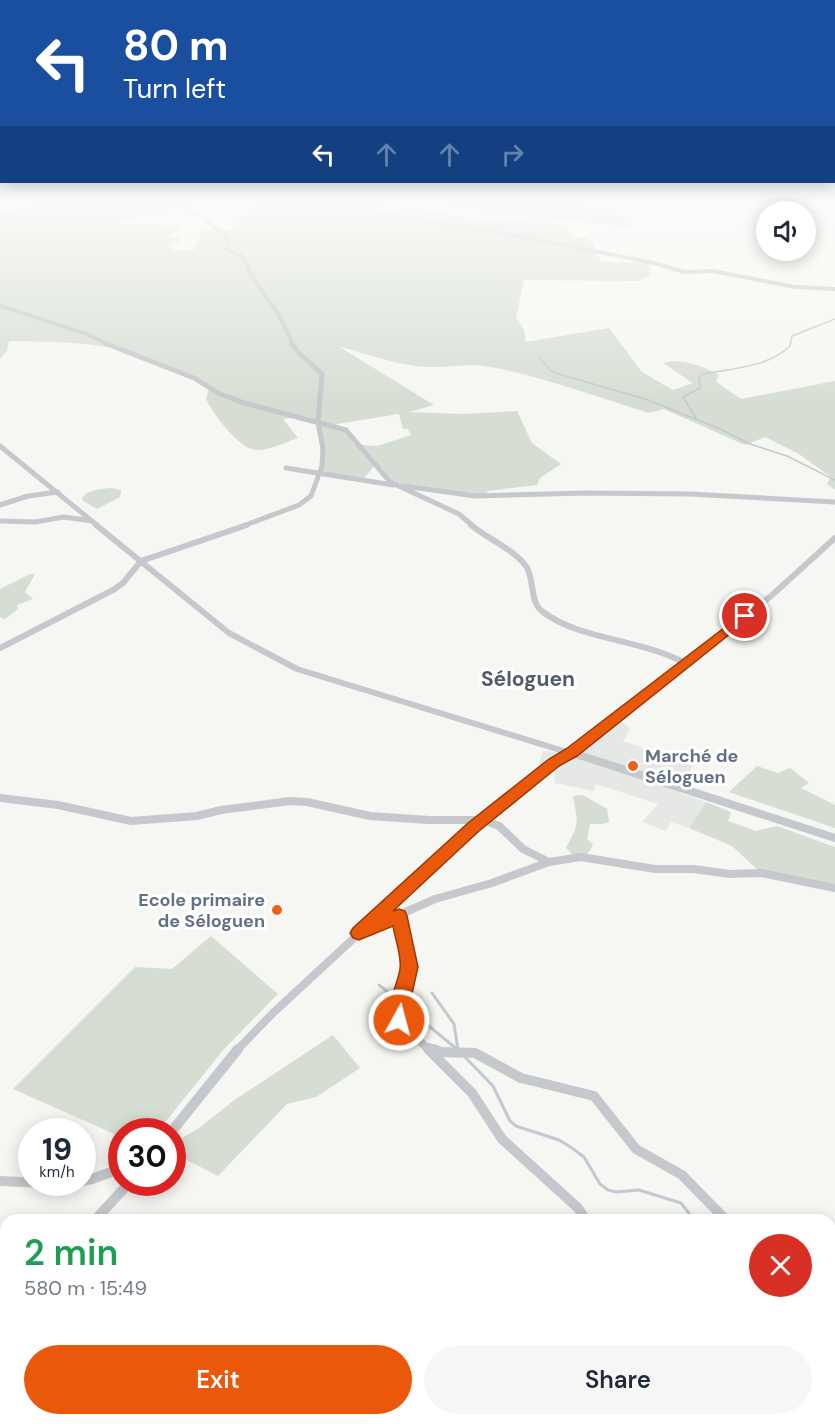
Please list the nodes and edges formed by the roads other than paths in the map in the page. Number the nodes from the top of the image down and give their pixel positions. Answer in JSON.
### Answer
{"nodes":[{"id":1,"x":248,"y":268,"type":"edge"},
{"id":2,"x":671,"y":268,"type":"edge"},
{"id":3,"x":835,"y":289,"type":"edge"},
{"id":4,"x":0,"y":306,"type":"edge"},
{"id":5,"x":318,"y":422,"type":"junction"},
{"id":6,"x":0,"y":446,"type":"edge"},
{"id":7,"x":286,"y":468,"type":"dead end"},
{"id":8,"x":320,"y":474,"type":"junction"},
{"id":9,"x":396,"y":485,"type":"junction"},
{"id":10,"x":58,"y":492,"type":"junction"},
{"id":11,"x":835,"y":502,"type":"edge"},
{"id":12,"x":0,"y":506,"type":"edge"},
{"id":13,"x":0,"y":521,"type":"edge"},
{"id":14,"x":92,"y":521,"type":"junction"},
{"id":15,"x":835,"y":538,"type":"edge"},
{"id":16,"x":141,"y":561,"type":"junction"},
{"id":17,"x":0,"y":648,"type":"edge"},
{"id":18,"x":685,"y":663,"type":"junction"},
{"id":19,"x":572,"y":753,"type":"junction"},
{"id":20,"x":0,"y":798,"type":"edge"},
{"id":21,"x":484,"y":819,"type":"junction"},
{"id":22,"x":835,"y":838,"type":"edge"},
{"id":23,"x":549,"y":862,"type":"junction"},
{"id":24,"x":835,"y":888,"type":"edge"},
{"id":25,"x":399,"y":916,"type":"junction"},
{"id":26,"x":359,"y":933,"type":"junction"},
{"id":27,"x":423,"y":1046,"type":"junction"},
{"id":28,"x":183,"y":1118,"type":"edge"},
{"id":29,"x":108,"y":1174,"type":"edge"},
{"id":30,"x":0,"y":1181,"type":"edge"},
{"id":31,"x":117,"y":1196,"type":"edge"},
{"id":32,"x":101,"y":1214,"type":"edge"},
{"id":33,"x":582,"y":1214,"type":"edge"},
{"id":34,"x":720,"y":1214,"type":"edge"}],
"edges":[{"from":1,"to":5,"type":"street"},
{"from":2,"to":3,"type":"street"},
{"from":4,"to":5,"type":"street"},
{"from":5,"to":8,"type":"street"},
{"from":5,"to":9,"type":"street"},
{"from":6,"to":10,"type":"street"},
{"from":7,"to":8,"type":"street"},
{"from":8,"to":9,"type":"street"},
{"from":8,"to":16,"type":"street"},
{"from":9,"to":11,"type":"street"},
{"from":9,"to":18,"type":"street"},
{"from":10,"to":12,"type":"street"},
{"from":10,"to":14,"type":"street"},
{"from":13,"to":14,"type":"street"},
{"from":14,"to":16,"type":"street"},
{"from":15,"to":18,"type":"street"},
{"from":16,"to":17,"type":"street"},
{"from":16,"to":19,"type":"street"},
{"from":18,"to":19,"type":"street"},
{"from":19,"to":21,"type":"street"},
{"from":19,"to":22,"type":"street"},
{"from":20,"to":21,"type":"street"},
{"from":21,"to":23,"type":"street"},
{"from":21,"to":26,"type":"street"},
{"from":23,"to":24,"type":"street"},
{"from":23,"to":25,"type":"street"},
{"from":25,"to":26,"type":"street"},
{"from":25,"to":27,"type":"street"},
{"from":26,"to":28,"type":"street"},
{"from":27,"to":33,"type":"street"},
{"from":27,"to":34,"type":"street"},
{"from":29,"to":30,"type":"street"},
{"from":31,"to":32,"type":"street"}]}
